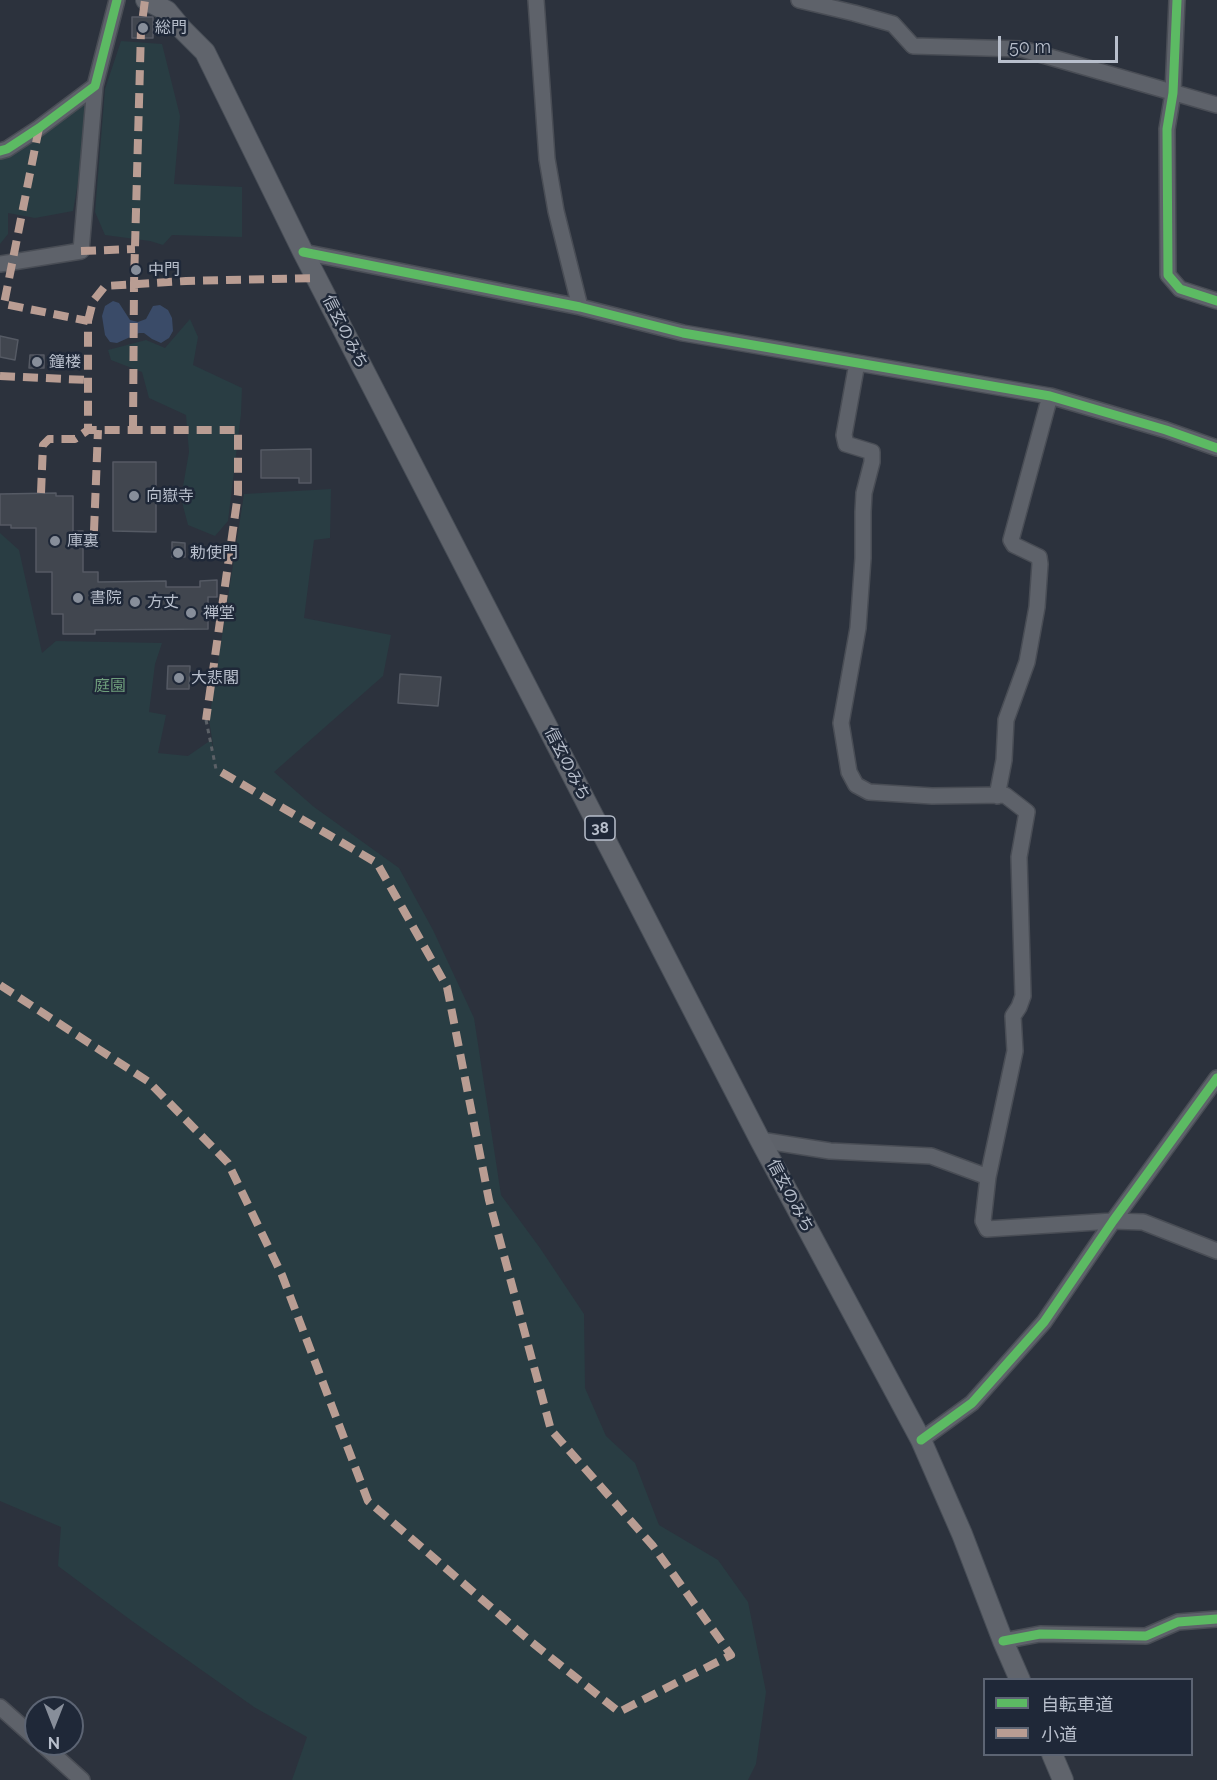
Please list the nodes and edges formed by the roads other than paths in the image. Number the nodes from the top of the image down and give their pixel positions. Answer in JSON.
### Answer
{"nodes":[{"id":1,"x":117,"y":0,"type":"edge"},
{"id":2,"x":146,"y":0,"type":"edge"},
{"id":3,"x":536,"y":0,"type":"edge"},
{"id":4,"x":800,"y":0,"type":"edge"},
{"id":5,"x":1178,"y":0,"type":"edge"},
{"id":6,"x":95,"y":86,"type":"junction"},
{"id":7,"x":1173,"y":93,"type":"junction"},
{"id":8,"x":1217,"y":105,"type":"edge"},
{"id":9,"x":0,"y":151,"type":"edge"},
{"id":10,"x":303,"y":252,"type":"junction"},
{"id":11,"x":0,"y":264,"type":"edge"},
{"id":12,"x":1217,"y":301,"type":"edge"},
{"id":13,"x":580,"y":307,"type":"junction"},
{"id":14,"x":857,"y":363,"type":"junction"},
{"id":15,"x":1050,"y":396,"type":"junction"},
{"id":16,"x":1217,"y":448,"type":"edge"},
{"id":17,"x":997,"y":796,"type":"junction"},
{"id":18,"x":1217,"y":1078,"type":"edge"},
{"id":19,"x":760,"y":1140,"type":"junction"},
{"id":20,"x":988,"y":1177,"type":"junction"},
{"id":21,"x":1113,"y":1221,"type":"junction"},
{"id":22,"x":1217,"y":1251,"type":"edge"},
{"id":23,"x":921,"y":1440,"type":"junction"},
{"id":24,"x":1217,"y":1619,"type":"edge"},
{"id":25,"x":1003,"y":1641,"type":"junction"},
{"id":26,"x":1019,"y":1678,"type":"edge"},
{"id":27,"x":0,"y":1707,"type":"edge"},
{"id":28,"x":24,"y":1728,"type":"edge"},
{"id":29,"x":55,"y":1756,"type":"edge"},
{"id":30,"x":1052,"y":1756,"type":"edge"},
{"id":31,"x":82,"y":1780,"type":"edge"},
{"id":32,"x":1063,"y":1780,"type":"edge"}],
"edges":[{"from":1,"to":6,"type":"street"},
{"from":2,"to":10,"type":"main road","name":"信玄のみち","number":"38"},
{"from":3,"to":13,"type":"street"},
{"from":4,"to":7,"type":"street"},
{"from":5,"to":7,"type":"street"},
{"from":6,"to":9,"type":"street"},
{"from":6,"to":11,"type":"street"},
{"from":7,"to":8,"type":"street"},
{"from":7,"to":12,"type":"street"},
{"from":10,"to":13,"type":"street"},
{"from":10,"to":19,"type":"main road","name":"信玄のみち","number":"38"},
{"from":13,"to":14,"type":"street"},
{"from":14,"to":15,"type":"street"},
{"from":14,"to":17,"type":"street"},
{"from":15,"to":16,"type":"street"},
{"from":15,"to":17,"type":"street"},
{"from":17,"to":20,"type":"street"},
{"from":18,"to":21,"type":"street"},
{"from":19,"to":20,"type":"street"},
{"from":19,"to":23,"type":"main road","name":"信玄のみち","number":"38"},
{"from":20,"to":21,"type":"street"},
{"from":21,"to":22,"type":"street"},
{"from":21,"to":23,"type":"street"},
{"from":23,"to":25,"type":"main road","name":"信玄のみち","number":"38"},
{"from":24,"to":25,"type":"street"},
{"from":25,"to":26,"type":"main road","name":"信玄のみち","number":"38"},
{"from":27,"to":28,"type":"street"},
{"from":29,"to":31,"type":"street"},
{"from":30,"to":32,"type":"main road"}]}
